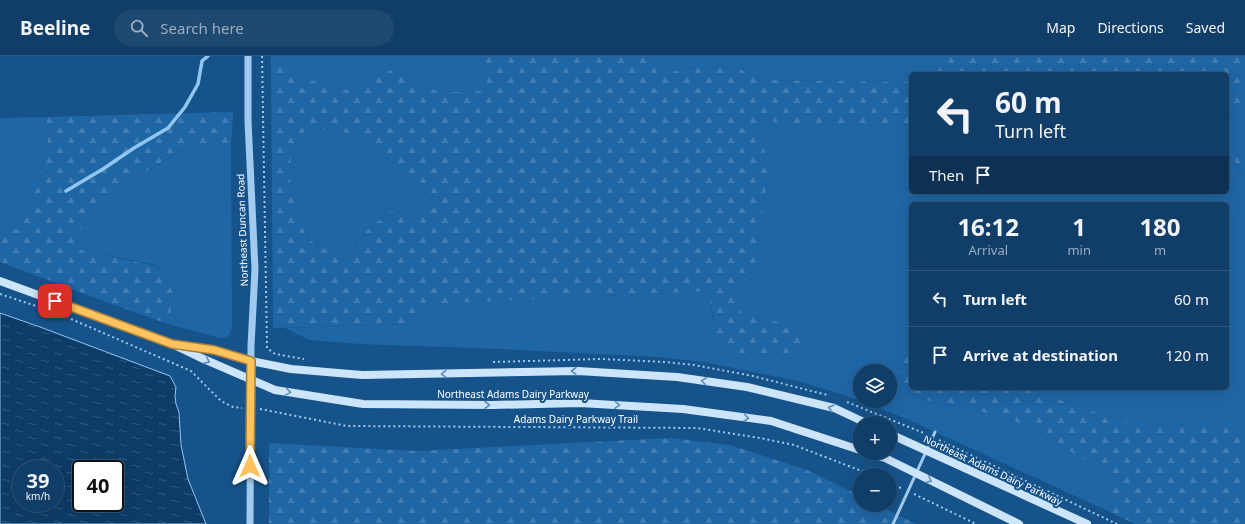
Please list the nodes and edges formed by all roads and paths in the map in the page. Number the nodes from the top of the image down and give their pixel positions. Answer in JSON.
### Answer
{"nodes":[{"id":1,"x":248,"y":56,"type":"edge"},
{"id":2,"x":262,"y":56,"type":"edge"},
{"id":3,"x":0,"y":281,"type":"edge"},
{"id":4,"x":0,"y":294,"type":"edge"},
{"id":5,"x":60,"y":314,"type":"dead end"},
{"id":6,"x":66,"y":317,"type":"dead end"},
{"id":7,"x":172,"y":344,"type":"junction"},
{"id":8,"x":307,"y":360,"type":"dead end"},
{"id":9,"x":251,"y":361,"type":"junction"},
{"id":10,"x":487,"y":362,"type":"dead end"},
{"id":11,"x":251,"y":380,"type":"junction"},
{"id":12,"x":828,"y":395,"type":"dead end"},
{"id":13,"x":847,"y":402,"type":"dead end"},
{"id":14,"x":240,"y":408,"type":"dead end"},
{"id":15,"x":275,"y":411,"type":"dead end"},
{"id":16,"x":853,"y":417,"type":"edge"},
{"id":17,"x":935,"y":432,"type":"dead end"},
{"id":18,"x":932,"y":436,"type":"junction"},
{"id":19,"x":897,"y":437,"type":"edge"},
{"id":20,"x":853,"y":448,"type":"edge"},
{"id":21,"x":926,"y":450,"type":"junction"},
{"id":22,"x":889,"y":460,"type":"edge"},
{"id":23,"x":854,"y":468,"type":"edge"},
{"id":24,"x":916,"y":474,"type":"junction"},
{"id":25,"x":897,"y":486,"type":"edge"},
{"id":26,"x":908,"y":491,"type":"junction"},
{"id":27,"x":250,"y":524,"type":"edge"},
{"id":28,"x":893,"y":524,"type":"edge"},
{"id":29,"x":976,"y":524,"type":"edge"},
{"id":30,"x":1019,"y":524,"type":"edge"},
{"id":31,"x":1087,"y":524,"type":"edge"},
{"id":32,"x":1117,"y":524,"type":"edge"}],
"edges":[{"from":1,"to":9,"type":"street","name":"Northeast Duncan Road"},
{"from":2,"to":8,"type":"path"},
{"from":3,"to":7,"type":"main road","name":"Northeast Adams Dairy Parkway"},
{"from":4,"to":5,"type":"path"},
{"from":6,"to":14,"type":"path"},
{"from":7,"to":9,"type":"main road","name":"Northeast Adams Dairy Parkway"},
{"from":7,"to":11,"type":"main road","name":"Northeast Adams Dairy Parkway","one_way":true},
{"from":9,"to":11,"type":"street","name":"Northeast Duncan Road"},
{"from":16,"to":9,"type":"main road","name":"Northeast Adams Dairy Parkway","one_way":true},
{"from":10,"to":12,"type":"path"},
{"from":11,"to":20,"type":"main road","name":"Northeast Adams Dairy Parkway","one_way":true},
{"from":11,"to":27,"type":"street","name":"Northeast Duncan Road"},
{"from":13,"to":18,"type":"path"},
{"from":15,"to":23,"type":"path","name":"Adams Dairy Parkway Trail"},
{"from":17,"to":18,"type":"lane"},
{"from":18,"to":21,"type":"lane"},
{"from":18,"to":32,"type":"path"},
{"from":19,"to":21,"type":"main road","name":"Northeast Adams Dairy Parkway"},
{"from":21,"to":24,"type":"lane"},
{"from":21,"to":31,"type":"main road","name":"Northeast Adams Dairy Parkway"},
{"from":22,"to":24,"type":"main road"},
{"from":24,"to":26,"type":"lane"},
{"from":24,"to":30,"type":"main road","one_way":true},
{"from":25,"to":26,"type":"path"},
{"from":26,"to":28,"type":"lane"},
{"from":26,"to":29,"type":"path"}]}
